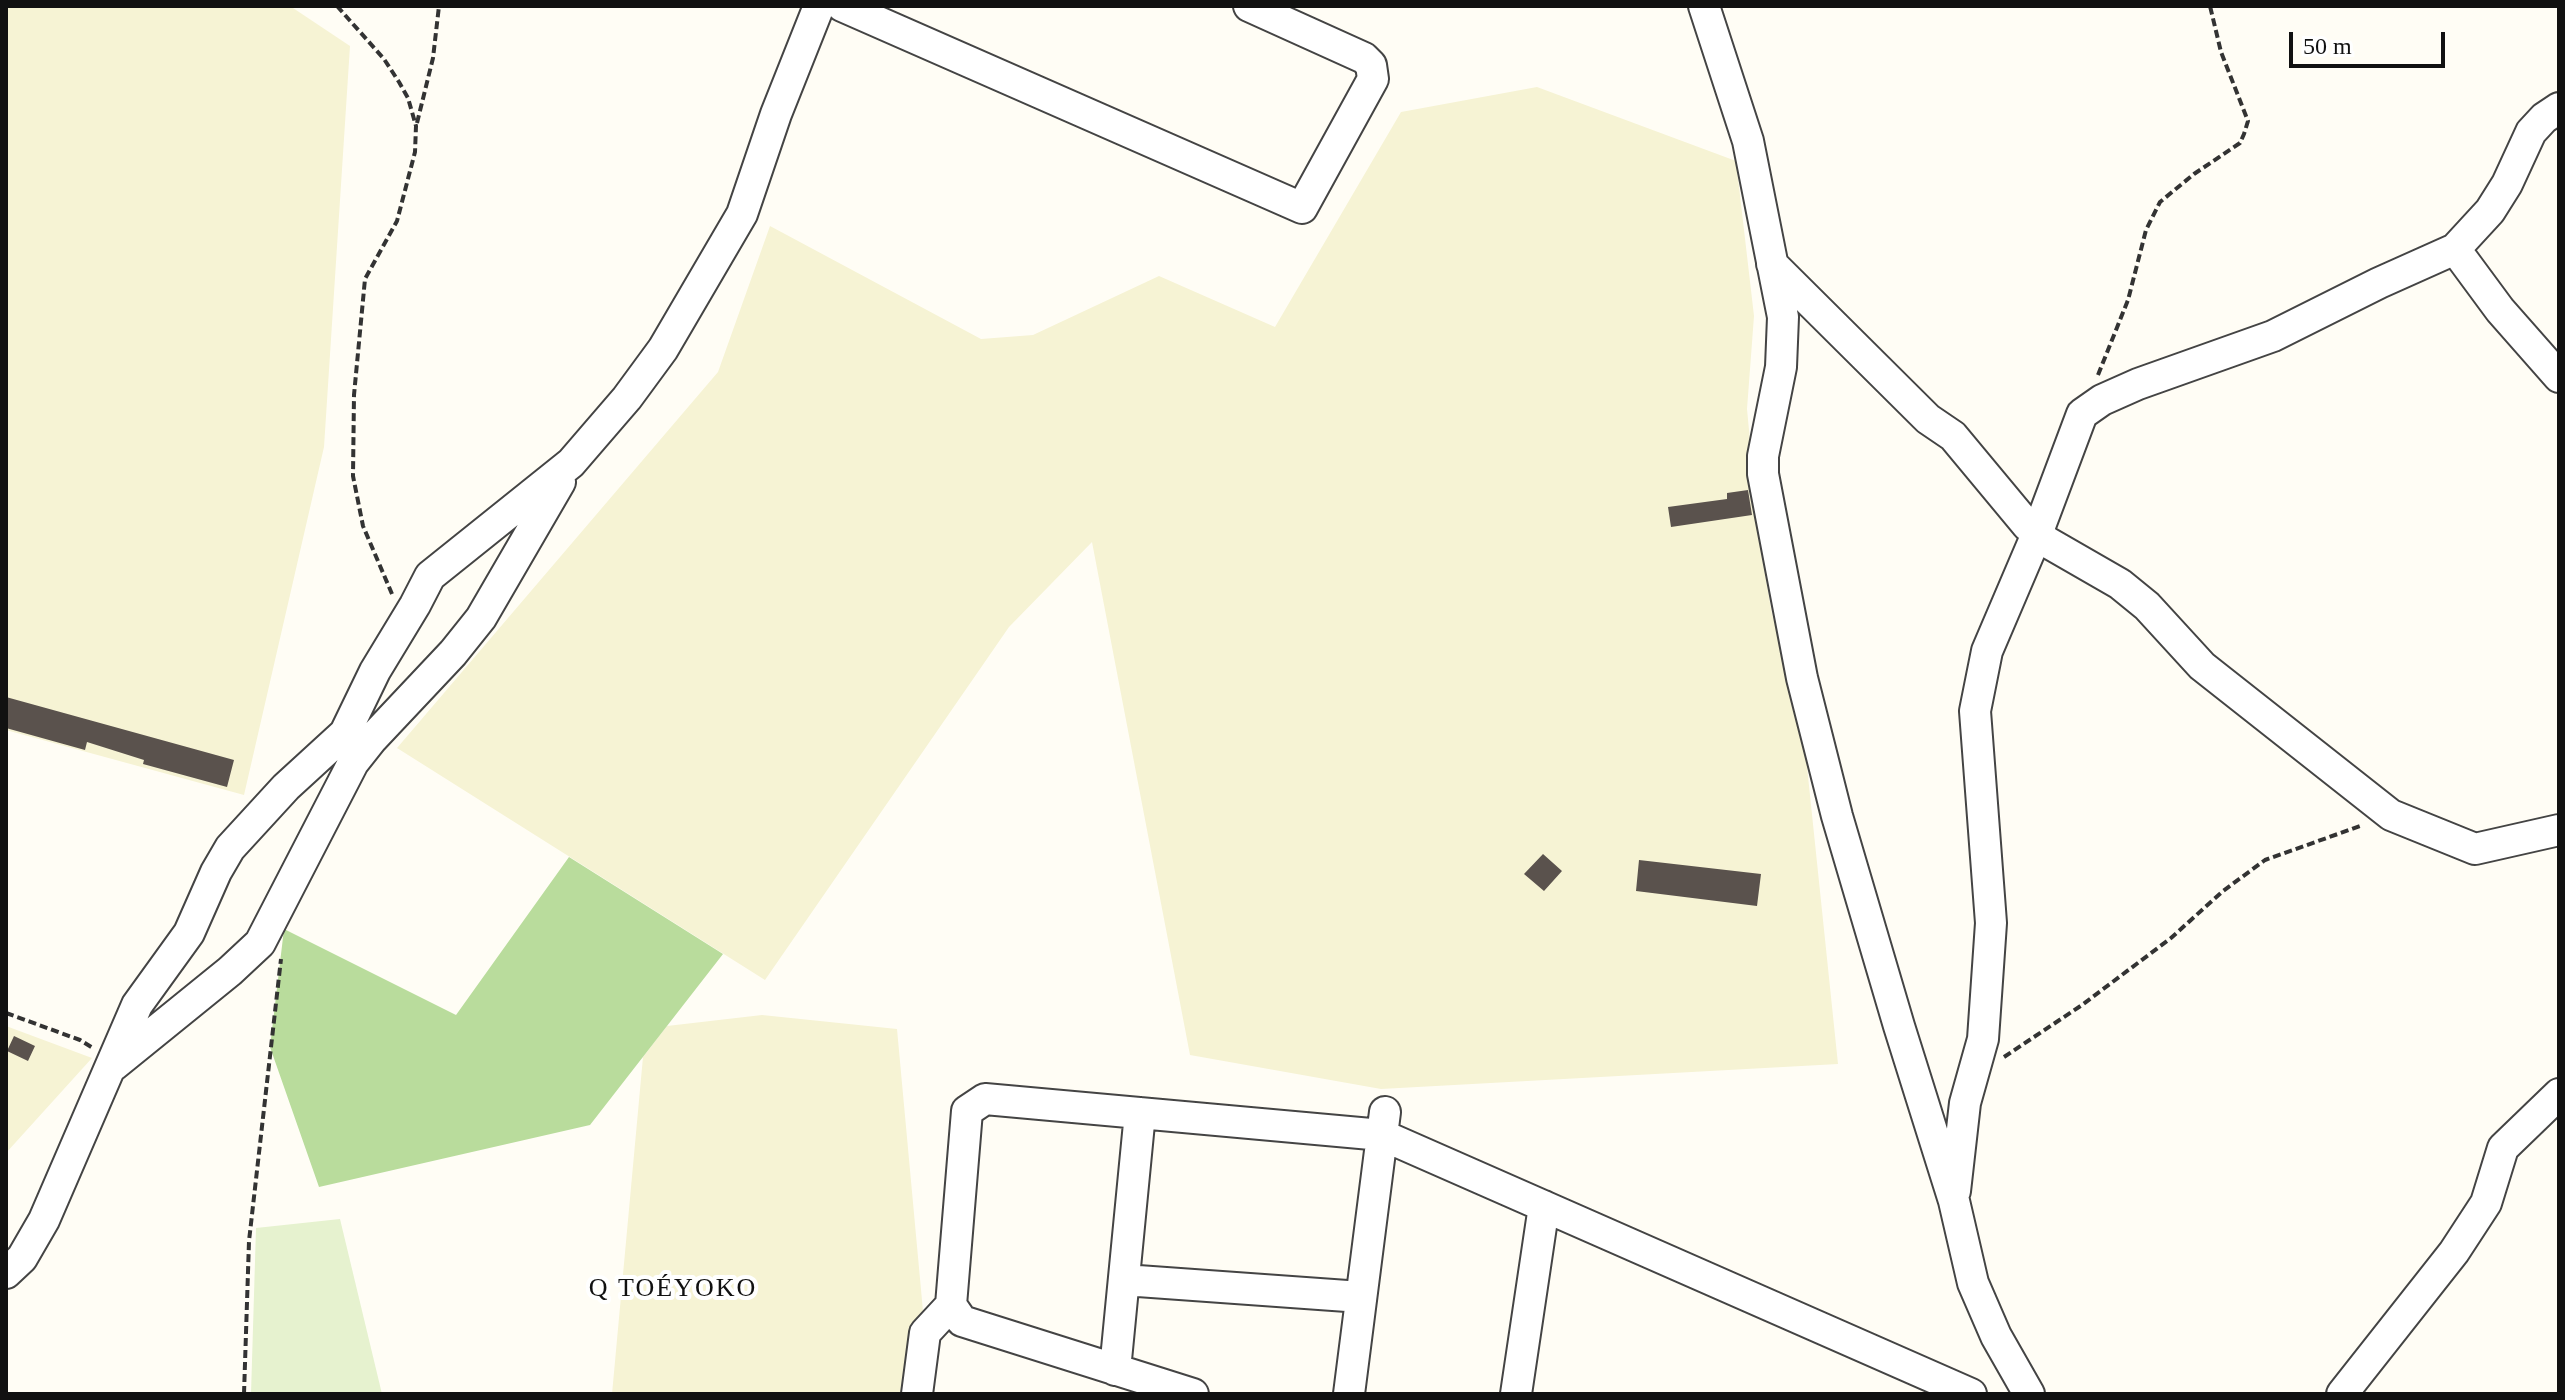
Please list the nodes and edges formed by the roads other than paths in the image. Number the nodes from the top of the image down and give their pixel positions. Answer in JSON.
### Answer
{"nodes":[{"id":1,"x":819,"y":6,"type":"edge"},
{"id":2,"x":842,"y":6,"type":"edge"},
{"id":3,"x":1249,"y":6,"type":"edge"},
{"id":4,"x":1704,"y":6,"type":"edge"},
{"id":5,"x":2559,"y":108,"type":"edge"},
{"id":6,"x":2455,"y":249,"type":"junction"},
{"id":7,"x":1772,"y":264,"type":"junction"},
{"id":8,"x":2559,"y":377,"type":"edge"},
{"id":9,"x":571,"y":463,"type":"junction"},
{"id":10,"x":2037,"y":534,"type":"junction"},
{"id":11,"x":2559,"y":830,"type":"edge"},
{"id":12,"x":110,"y":1068,"type":"junction"},
{"id":13,"x":2559,"y":1094,"type":"edge"},
{"id":14,"x":1140,"y":1113,"type":"junction"},
{"id":15,"x":1384,"y":1124,"type":"junction"},
{"id":16,"x":1954,"y":1201,"type":"junction"},
{"id":17,"x":1544,"y":1206,"type":"junction"},
{"id":18,"x":6,"y":1273,"type":"edge"},
{"id":19,"x":1124,"y":1280,"type":"junction"},
{"id":20,"x":1361,"y":1297,"type":"junction"},
{"id":21,"x":951,"y":1305,"type":"junction"},
{"id":22,"x":1115,"y":1370,"type":"junction"},
{"id":23,"x":1526,"y":1391,"type":"edge"},
{"id":24,"x":917,"y":1394,"type":"edge"},
{"id":25,"x":1193,"y":1394,"type":"edge"},
{"id":26,"x":1349,"y":1394,"type":"edge"},
{"id":27,"x":1971,"y":1394,"type":"edge"},
{"id":28,"x":2029,"y":1394,"type":"edge"},
{"id":29,"x":2342,"y":1394,"type":"edge"}],
"edges":[{"from":1,"to":9,"type":"street"},
{"from":2,"to":3,"type":"street"},
{"from":4,"to":7,"type":"street"},
{"from":5,"to":6,"type":"street"},
{"from":6,"to":8,"type":"street"},
{"from":6,"to":10,"type":"street"},
{"from":7,"to":10,"type":"street"},
{"from":7,"to":16,"type":"street"},
{"from":9,"to":12,"type":"street"},
{"from":9,"to":12,"type":"street"},
{"from":10,"to":11,"type":"street"},
{"from":10,"to":16,"type":"street"},
{"from":12,"to":18,"type":"street"},
{"from":13,"to":29,"type":"street"},
{"from":14,"to":15,"type":"street"},
{"from":14,"to":19,"type":"street"},
{"from":14,"to":21,"type":"street"},
{"from":15,"to":17,"type":"street"},
{"from":15,"to":20,"type":"street"},
{"from":16,"to":28,"type":"street"},
{"from":17,"to":23,"type":"street"},
{"from":17,"to":27,"type":"street"},
{"from":19,"to":20,"type":"street"},
{"from":19,"to":22,"type":"street"},
{"from":20,"to":26,"type":"street"},
{"from":21,"to":22,"type":"street"},
{"from":21,"to":24,"type":"street"},
{"from":22,"to":25,"type":"street"}]}
